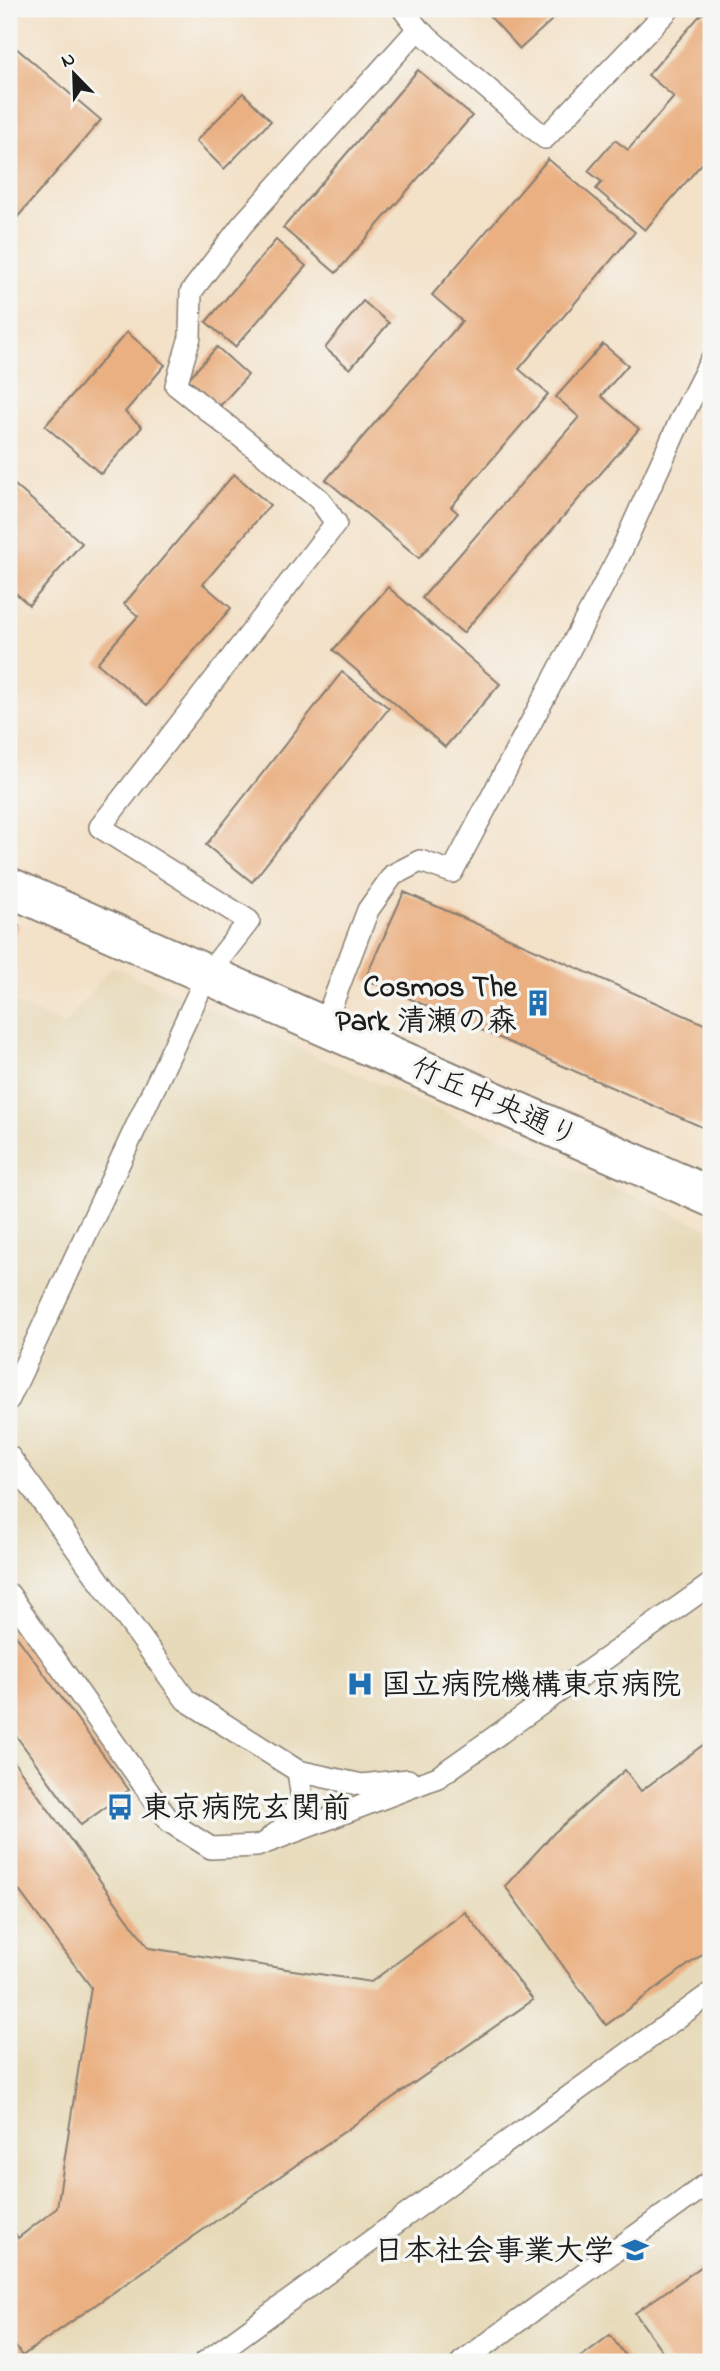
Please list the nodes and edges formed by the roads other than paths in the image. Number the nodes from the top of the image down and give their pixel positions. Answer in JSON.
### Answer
{"nodes":[{"id":1,"x":403,"y":9,"type":"edge"},
{"id":2,"x":669,"y":9,"type":"edge"},
{"id":3,"x":418,"y":29,"type":"junction"},
{"id":4,"x":711,"y":360,"type":"edge"},
{"id":5,"x":9,"y":887,"type":"edge"},
{"id":6,"x":207,"y":975,"type":"junction"},
{"id":7,"x":324,"y":1025,"type":"junction"},
{"id":8,"x":711,"y":1197,"type":"edge"},
{"id":9,"x":9,"y":1399,"type":"edge"},
{"id":10,"x":9,"y":1456,"type":"edge"},
{"id":11,"x":711,"y":1584,"type":"edge"},
{"id":12,"x":9,"y":1594,"type":"edge"},
{"id":13,"x":298,"y":1771,"type":"junction"},
{"id":14,"x":438,"y":1777,"type":"junction"},
{"id":15,"x":257,"y":1846,"type":"junction"},
{"id":16,"x":711,"y":1993,"type":"edge"},
{"id":17,"x":711,"y":2181,"type":"edge"},
{"id":18,"x":205,"y":2362,"type":"edge"},
{"id":19,"x":462,"y":2362,"type":"edge"}],
"edges":[{"from":1,"to":3,"type":"lane"},
{"from":2,"to":3,"type":"lane"},
{"from":3,"to":6,"type":"lane"},
{"from":4,"to":7,"type":"lane"},
{"from":5,"to":6,"type":"street","name":"竹丘中央通り"},
{"from":6,"to":7,"type":"street","name":"竹丘中央通り"},
{"from":6,"to":9,"type":"lane"},
{"from":7,"to":8,"type":"street","name":"竹丘中央通り"},
{"from":10,"to":13,"type":"lane"},
{"from":11,"to":14,"type":"lane"},
{"from":12,"to":15,"type":"lane"},
{"from":13,"to":14,"type":"lane"},
{"from":13,"to":15,"type":"lane"},
{"from":14,"to":15,"type":"lane"},
{"from":16,"to":18,"type":"lane"},
{"from":17,"to":19,"type":"lane"}]}
